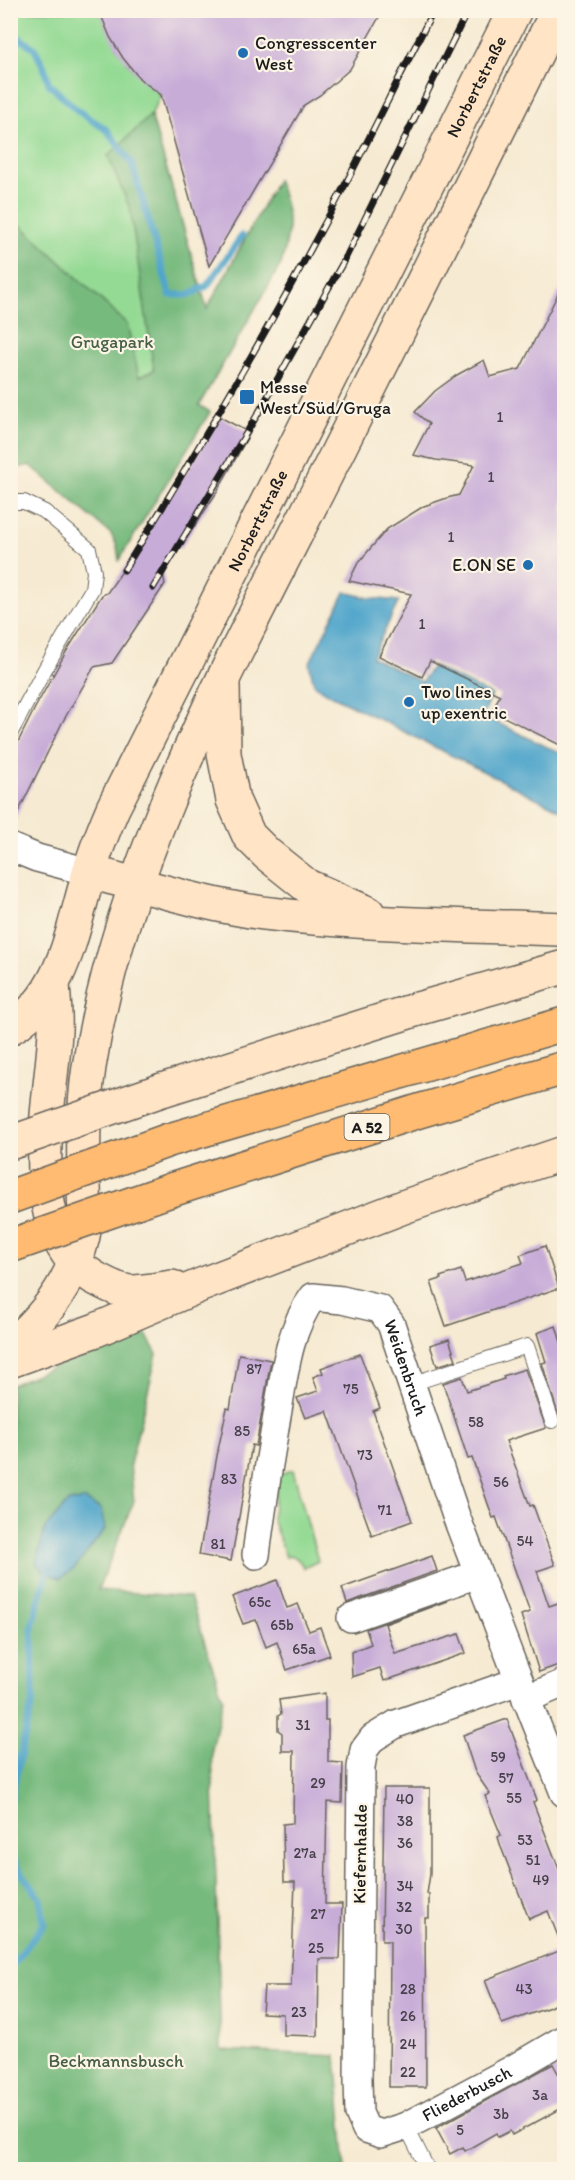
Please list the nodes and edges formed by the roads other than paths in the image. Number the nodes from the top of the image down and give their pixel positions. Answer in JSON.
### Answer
{"nodes":[{"id":1,"x":515,"y":10,"type":"edge"},
{"id":2,"x":558,"y":10,"type":"edge"},
{"id":3,"x":10,"y":502,"type":"edge"},
{"id":4,"x":223,"y":680,"type":"junction"},
{"id":5,"x":10,"y":734,"type":"edge"},
{"id":6,"x":10,"y":847,"type":"edge"},
{"id":7,"x":89,"y":872,"type":"junction"},
{"id":8,"x":135,"y":883,"type":"junction"},
{"id":9,"x":386,"y":921,"type":"junction"},
{"id":10,"x":564,"y":929,"type":"edge"},
{"id":11,"x":564,"y":967,"type":"edge"},
{"id":12,"x":53,"y":985,"type":"junction"},
{"id":13,"x":564,"y":1024,"type":"edge"},
{"id":14,"x":10,"y":1028,"type":"edge"},
{"id":15,"x":564,"y":1068,"type":"edge"},
{"id":16,"x":10,"y":1143,"type":"edge"},
{"id":17,"x":564,"y":1153,"type":"edge"},
{"id":18,"x":10,"y":1197,"type":"edge"},
{"id":19,"x":10,"y":1246,"type":"edge"},
{"id":20,"x":74,"y":1263,"type":"junction"},
{"id":21,"x":201,"y":1285,"type":"junction"},
{"id":22,"x":10,"y":1347,"type":"edge"},
{"id":23,"x":10,"y":1361,"type":"edge"},
{"id":24,"x":411,"y":1384,"type":"junction"},
{"id":25,"x":552,"y":1421,"type":"dead end"},
{"id":26,"x":256,"y":1555,"type":"dead end"},
{"id":27,"x":478,"y":1574,"type":"junction"},
{"id":28,"x":351,"y":1618,"type":"dead end"},
{"id":29,"x":564,"y":1683,"type":"edge"},
{"id":30,"x":523,"y":1690,"type":"junction"},
{"id":31,"x":564,"y":1793,"type":"edge"},
{"id":32,"x":564,"y":2039,"type":"edge"},
{"id":33,"x":406,"y":2126,"type":"junction"},
{"id":34,"x":366,"y":2129,"type":"joint"},
{"id":35,"x":428,"y":2169,"type":"edge"}],
"edges":[{"from":1,"to":7,"type":"main road","name":"Norbertstraße"},
{"from":2,"to":4,"type":"main road"},
{"from":3,"to":5,"type":"lane"},
{"from":4,"to":8,"type":"main road"},
{"from":4,"to":9,"type":"main road"},
{"from":6,"to":7,"type":"street"},
{"from":7,"to":8,"type":"main road"},
{"from":7,"to":12,"type":"main road","name":"Norbertstraße"},
{"from":8,"to":9,"type":"main road"},
{"from":8,"to":20,"type":"main road"},
{"from":9,"to":10,"type":"main road"},
{"from":11,"to":16,"type":"main road","bridge":true},
{"from":12,"to":14,"type":"main road","name":"Norbertstraße"},
{"from":12,"to":20,"type":"main road"},
{"from":13,"to":18,"type":"highway","number":"A 52","bridge":true},
{"from":15,"to":19,"type":"highway","number":"A 52","bridge":true},
{"from":17,"to":21,"type":"main road"},
{"from":20,"to":21,"type":"main road"},
{"from":20,"to":22,"type":"main road"},
{"from":21,"to":23,"type":"main road"},
{"from":24,"to":25,"type":"lane"},
{"from":24,"to":26,"type":"street","name":"Weidenbruch"},
{"from":24,"to":27,"type":"street","name":"Weidenbruch"},
{"from":27,"to":28,"type":"street"},
{"from":27,"to":30,"type":"street","name":"Weidenbruch"},
{"from":29,"to":30,"type":"street","name":"Kiefernhalde"},
{"from":30,"to":31,"type":"street","name":"Weidenbruch"},
{"from":30,"to":34,"type":"street","name":"Kiefernhalde"},
{"from":32,"to":33,"type":"street","name":"Fliederbusch"},
{"from":33,"to":34,"type":"street","name":"Fliederbusch"},
{"from":33,"to":35,"type":"lane"}]}
